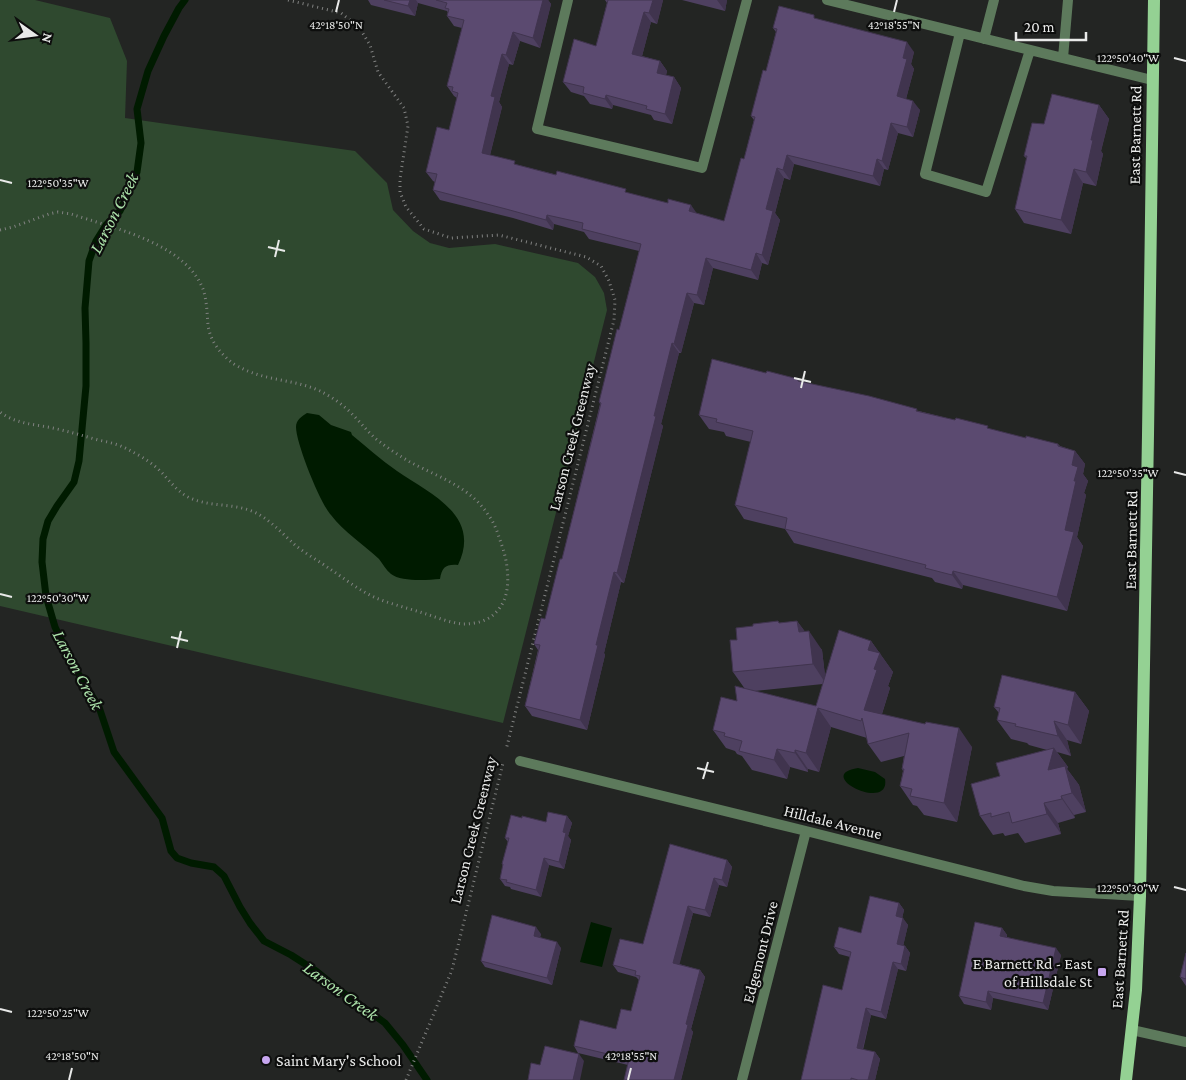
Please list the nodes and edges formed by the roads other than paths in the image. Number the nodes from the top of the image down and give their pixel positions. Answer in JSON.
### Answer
{"nodes":[{"id":1,"x":568,"y":0,"type":"edge"},
{"id":2,"x":747,"y":0,"type":"edge"},
{"id":3,"x":827,"y":0,"type":"edge"},
{"id":4,"x":994,"y":0,"type":"edge"},
{"id":5,"x":1068,"y":0,"type":"edge"},
{"id":6,"x":1154,"y":0,"type":"edge"},
{"id":7,"x":960,"y":33,"type":"junction"},
{"id":8,"x":984,"y":39,"type":"junction"},
{"id":9,"x":1030,"y":50,"type":"junction"},
{"id":10,"x":1063,"y":58,"type":"junction"},
{"id":11,"x":1152,"y":80,"type":"junction"},
{"id":12,"x":520,"y":761,"type":"dead end"},
{"id":13,"x":806,"y":830,"type":"junction"},
{"id":14,"x":1140,"y":896,"type":"junction"},
{"id":15,"x":1132,"y":1030,"type":"junction"},
{"id":16,"x":1186,"y":1042,"type":"edge"},
{"id":17,"x":742,"y":1080,"type":"edge"},
{"id":18,"x":1126,"y":1080,"type":"edge"}],
"edges":[{"from":1,"to":2,"type":"street"},
{"from":3,"to":7,"type":"street"},
{"from":4,"to":8,"type":"street"},
{"from":5,"to":10,"type":"street"},
{"from":6,"to":11,"type":"main road","name":"East Barnett Rd"},
{"from":7,"to":8,"type":"street"},
{"from":7,"to":9,"type":"street"},
{"from":8,"to":9,"type":"street"},
{"from":9,"to":10,"type":"street"},
{"from":10,"to":11,"type":"street"},
{"from":11,"to":14,"type":"main road","name":"East Barnett Rd"},
{"from":12,"to":13,"type":"street","name":"Hilldale Avenue"},
{"from":13,"to":14,"type":"street","name":"Hilldale Avenue"},
{"from":13,"to":17,"type":"street","name":"Edgemont Drive"},
{"from":14,"to":15,"type":"main road","name":"East Barnett Rd"},
{"from":15,"to":16,"type":"street"},
{"from":15,"to":18,"type":"main road","name":"East Barnett Rd"}]}
